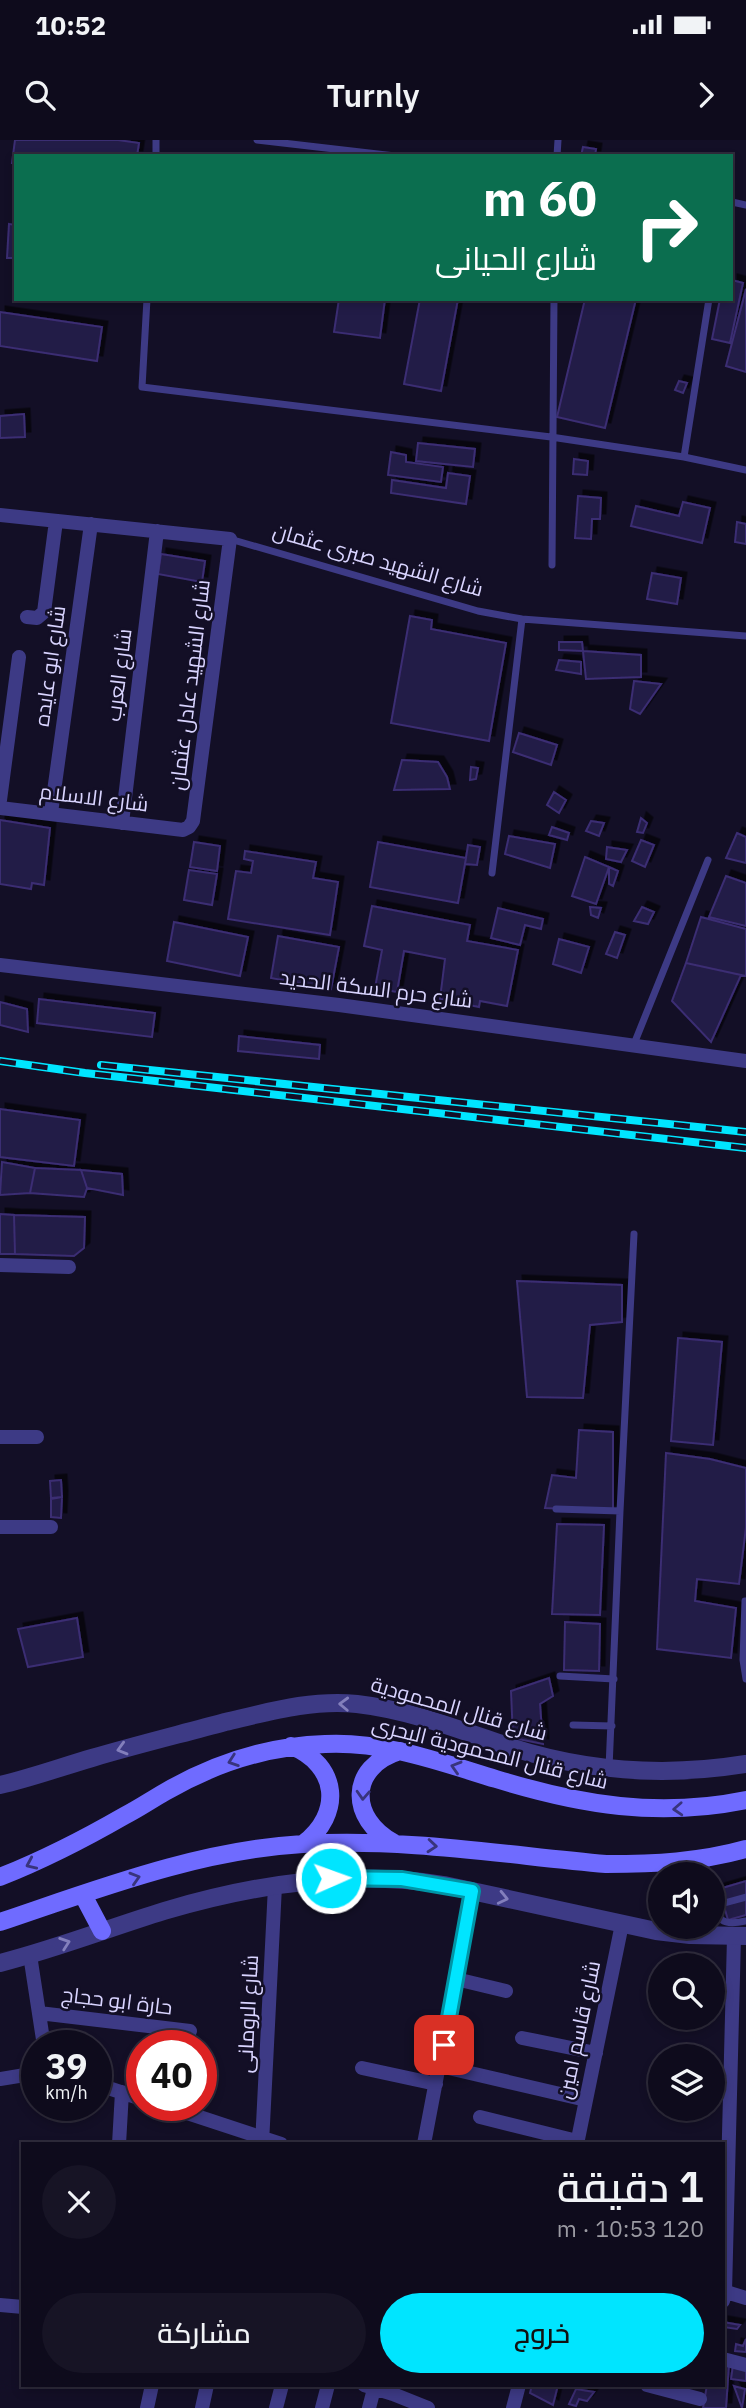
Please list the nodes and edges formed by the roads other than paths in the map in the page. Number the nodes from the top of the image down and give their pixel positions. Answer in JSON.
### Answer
{"nodes":[{"id":1,"x":257,"y":140,"type":"edge"},
{"id":2,"x":378,"y":154,"type":"edge"},
{"id":3,"x":147,"y":301,"type":"edge"},
{"id":4,"x":554,"y":301,"type":"edge"},
{"id":5,"x":709,"y":301,"type":"edge"},
{"id":6,"x":551,"y":437,"type":"junction"},
{"id":7,"x":684,"y":457,"type":"junction"},
{"id":8,"x":746,"y":470,"type":"edge"},
{"id":9,"x":0,"y":515,"type":"edge"},
{"id":10,"x":56,"y":521,"type":"junction"},
{"id":11,"x":91,"y":524,"type":"junction"},
{"id":12,"x":158,"y":531,"type":"junction"},
{"id":13,"x":230,"y":539,"type":"junction"},
{"id":14,"x":552,"y":565,"type":"dead end"},
{"id":15,"x":27,"y":617,"type":"dead end"},
{"id":16,"x":522,"y":619,"type":"junction"},
{"id":17,"x":746,"y":636,"type":"edge"},
{"id":18,"x":19,"y":657,"type":"dead end"},
{"id":19,"x":0,"y":800,"type":"edge"},
{"id":20,"x":0,"y":808,"type":"edge"},
{"id":21,"x":51,"y":813,"type":"junction"},
{"id":22,"x":122,"y":823,"type":"junction"},
{"id":23,"x":183,"y":830,"type":"joint"},
{"id":24,"x":708,"y":860,"type":"dead end"},
{"id":25,"x":492,"y":873,"type":"dead end"},
{"id":26,"x":0,"y":965,"type":"edge"},
{"id":27,"x":634,"y":1044,"type":"junction"},
{"id":28,"x":746,"y":1061,"type":"edge"},
{"id":29,"x":634,"y":1234,"type":"dead end"},
{"id":30,"x":0,"y":1265,"type":"edge"},
{"id":31,"x":69,"y":1266,"type":"dead end"},
{"id":32,"x":0,"y":1437,"type":"edge"},
{"id":33,"x":37,"y":1437,"type":"dead end"},
{"id":34,"x":556,"y":1509,"type":"dead end"},
{"id":35,"x":620,"y":1511,"type":"junction"},
{"id":36,"x":0,"y":1527,"type":"edge"},
{"id":37,"x":51,"y":1527,"type":"dead end"},
{"id":38,"x":745,"y":1601,"type":"edge"},
{"id":39,"x":560,"y":1676,"type":"dead end"},
{"id":40,"x":614,"y":1679,"type":"junction"},
{"id":41,"x":746,"y":1679,"type":"edge"},
{"id":42,"x":573,"y":1725,"type":"dead end"},
{"id":43,"x":612,"y":1726,"type":"junction"},
{"id":44,"x":292,"y":1746,"type":"junction"},
{"id":45,"x":400,"y":1751,"type":"junction"},
{"id":46,"x":746,"y":1764,"type":"edge"},
{"id":47,"x":609,"y":1769,"type":"junction"},
{"id":48,"x":0,"y":1785,"type":"edge"},
{"id":49,"x":746,"y":1800,"type":"edge"},
{"id":50,"x":395,"y":1843,"type":"junction"},
{"id":51,"x":303,"y":1844,"type":"junction"},
{"id":52,"x":746,"y":1849,"type":"edge"},
{"id":53,"x":717,"y":1862,"type":"edge"},
{"id":54,"x":648,"y":1864,"type":"edge"},
{"id":55,"x":0,"y":1877,"type":"edge"},
{"id":56,"x":275,"y":1886,"type":"junction"},
{"id":57,"x":472,"y":1891,"type":"junction"},
{"id":58,"x":83,"y":1895,"type":"junction"},
{"id":59,"x":746,"y":1897,"type":"edge"},
{"id":60,"x":725,"y":1903,"type":"edge"},
{"id":61,"x":746,"y":1921,"type":"edge"},
{"id":62,"x":0,"y":1922,"type":"edge"},
{"id":63,"x":622,"y":1924,"type":"junction"},
{"id":64,"x":102,"y":1931,"type":"junction"},
{"id":65,"x":732,"y":1933,"type":"edge"},
{"id":66,"x":30,"y":1955,"type":"junction"},
{"id":67,"x":0,"y":1963,"type":"edge"},
{"id":68,"x":456,"y":1979,"type":"junction"},
{"id":69,"x":506,"y":1991,"type":"dead end"},
{"id":70,"x":39,"y":2013,"type":"junction"},
{"id":71,"x":41,"y":2030,"type":"edge"},
{"id":72,"x":182,"y":2030,"type":"edge"},
{"id":73,"x":522,"y":2038,"type":"dead end"},
{"id":74,"x":596,"y":2053,"type":"junction"},
{"id":75,"x":440,"y":2066,"type":"junction"},
{"id":76,"x":362,"y":2068,"type":"dead end"},
{"id":77,"x":21,"y":2076,"type":"edge"},
{"id":78,"x":0,"y":2079,"type":"edge"},
{"id":79,"x":436,"y":2084,"type":"junction"},
{"id":80,"x":112,"y":2089,"type":"edge"},
{"id":81,"x":122,"y":2092,"type":"junction"},
{"id":82,"x":126,"y":2093,"type":"edge"},
{"id":83,"x":586,"y":2100,"type":"junction"},
{"id":84,"x":480,"y":2117,"type":"dead end"},
{"id":85,"x":207,"y":2121,"type":"edge"},
{"id":86,"x":262,"y":2141,"type":"edge"},
{"id":87,"x":119,"y":2142,"type":"edge"},
{"id":88,"x":424,"y":2142,"type":"edge"},
{"id":89,"x":577,"y":2142,"type":"edge"},
{"id":90,"x":725,"y":2250,"type":"edge"},
{"id":91,"x":725,"y":2295,"type":"edge"},
{"id":92,"x":746,"y":2298,"type":"edge"},
{"id":93,"x":0,"y":2305,"type":"edge"},
{"id":94,"x":21,"y":2307,"type":"edge"},
{"id":95,"x":725,"y":2360,"type":"edge"},
{"id":96,"x":746,"y":2365,"type":"edge"},
{"id":97,"x":152,"y":2387,"type":"edge"},
{"id":98,"x":206,"y":2387,"type":"edge"},
{"id":99,"x":281,"y":2387,"type":"edge"},
{"id":100,"x":328,"y":2387,"type":"edge"},
{"id":101,"x":371,"y":2387,"type":"edge"},
{"id":102,"x":374,"y":2387,"type":"edge"},
{"id":103,"x":518,"y":2387,"type":"edge"},
{"id":104,"x":656,"y":2387,"type":"edge"},
{"id":105,"x":700,"y":2397,"type":"edge"},
{"id":106,"x":147,"y":2408,"type":"edge"},
{"id":107,"x":201,"y":2408,"type":"edge"},
{"id":108,"x":276,"y":2408,"type":"edge"},
{"id":109,"x":323,"y":2408,"type":"edge"},
{"id":110,"x":369,"y":2408,"type":"edge"},
{"id":111,"x":428,"y":2408,"type":"edge"},
{"id":112,"x":513,"y":2408,"type":"edge"}],
"edges":[{"from":1,"to":2,"type":"lane"},
{"from":3,"to":6,"type":"lane"},
{"from":4,"to":6,"type":"lane"},
{"from":5,"to":7,"type":"lane"},
{"from":6,"to":7,"type":"lane"},
{"from":6,"to":14,"type":"lane"},
{"from":7,"to":8,"type":"lane"},
{"from":9,"to":10,"type":"street","name":"شارع الشهيد صبرى عثمان"},
{"from":10,"to":11,"type":"street","name":"شارع الشهيد صبرى عثمان"},
{"from":10,"to":15,"type":"street"},
{"from":11,"to":12,"type":"street","name":"شارع الشهيد صبرى عثمان"},
{"from":11,"to":21,"type":"street","name":"شارع ابو عايده"},
{"from":12,"to":13,"type":"street","name":"شارع الشهيد صبرى عثمان"},
{"from":12,"to":22,"type":"street","name":"شارع العرب"},
{"from":13,"to":16,"type":"lane","name":"شارع الشهيد صبرى عثمان"},
{"from":13,"to":23,"type":"street","name":"شارع الشهيد عادل عثمان"},
{"from":16,"to":17,"type":"lane","name":"شارع الشهيد صبرى عثمان"},
{"from":16,"to":25,"type":"lane"},
{"from":18,"to":19,"type":"street"},
{"from":20,"to":21,"type":"street","name":"شارع الاسلام"},
{"from":21,"to":22,"type":"street","name":"شارع الاسلام"},
{"from":22,"to":23,"type":"street","name":"شارع الاسلام"},
{"from":24,"to":27,"type":"lane"},
{"from":26,"to":27,"type":"street","name":"شارع حرم السكة الحديد"},
{"from":27,"to":28,"type":"street","name":"شارع حرم السكة الحديد"},
{"from":29,"to":35,"type":"lane"},
{"from":30,"to":31,"type":"street"},
{"from":32,"to":33,"type":"street"},
{"from":34,"to":35,"type":"lane"},
{"from":35,"to":40,"type":"lane"},
{"from":36,"to":37,"type":"street"},
{"from":38,"to":41,"type":"lane"},
{"from":39,"to":40,"type":"lane"},
{"from":40,"to":43,"type":"lane"},
{"from":42,"to":43,"type":"lane"},
{"from":43,"to":47,"type":"lane"},
{"from":44,"to":45,"type":"main road","name":"شارع قنال المحمودية البحرى"},
{"from":44,"to":51,"type":"main road"},
{"from":44,"to":55,"type":"main road","name":"شارع قنال المحمودية البحرى","one_way":true},
{"from":49,"to":45,"type":"main road","name":"شارع قنال المحمودية البحرى","one_way":true},
{"from":45,"to":50,"type":"main road","one_way":true},
{"from":46,"to":47,"type":"street","name":"شارع قنال المحمودية"},
{"from":47,"to":48,"type":"street","name":"شارع قنال المحمودية","one_way":true},
{"from":50,"to":51,"type":"main road"},
{"from":50,"to":54,"type":"main road","one_way":true},
{"from":58,"to":51,"type":"main road","one_way":true},
{"from":52,"to":53,"type":"main road"},
{"from":56,"to":57,"type":"street"},
{"from":56,"to":64,"type":"street"},
{"from":56,"to":86,"type":"street","name":"شارع الرومانى"},
{"from":57,"to":63,"type":"street","one_way":true},
{"from":57,"to":68,"type":"street"},
{"from":58,"to":62,"type":"main road"},
{"from":58,"to":64,"type":"main road"},
{"from":59,"to":60,"type":"lane"},
{"from":61,"to":65,"type":"lane"},
{"from":63,"to":65,"type":"street"},
{"from":63,"to":74,"type":"street","name":"شارع قاسم امين"},
{"from":66,"to":64,"type":"street","one_way":true},
{"from":65,"to":90,"type":"street"},
{"from":66,"to":67,"type":"street"},
{"from":66,"to":70,"type":"street"},
{"from":68,"to":69,"type":"street"},
{"from":68,"to":75,"type":"street"},
{"from":70,"to":71,"type":"street"},
{"from":70,"to":72,"type":"street","name":"حارة ابو حجاج"},
{"from":73,"to":74,"type":"street"},
{"from":74,"to":83,"type":"street","name":"شارع قاسم امين"},
{"from":75,"to":79,"type":"street"},
{"from":75,"to":83,"type":"street"},
{"from":76,"to":79,"type":"street"},
{"from":77,"to":78,"type":"street"},
{"from":79,"to":88,"type":"street"},
{"from":80,"to":81,"type":"street"},
{"from":81,"to":82,"type":"street"},
{"from":81,"to":87,"type":"street"},
{"from":83,"to":89,"type":"street","name":"شارع قاسم امين"},
{"from":84,"to":89,"type":"street"},
{"from":85,"to":86,"type":"street"},
{"from":91,"to":92,"type":"street"},
{"from":93,"to":94,"type":"street"},
{"from":95,"to":96,"type":"street"},
{"from":97,"to":106,"type":"street"},
{"from":98,"to":107,"type":"street"},
{"from":99,"to":108,"type":"street"},
{"from":100,"to":109,"type":"street"},
{"from":101,"to":110,"type":"street"},
{"from":102,"to":111,"type":"street"},
{"from":103,"to":112,"type":"street"},
{"from":104,"to":105,"type":"street"}]}
